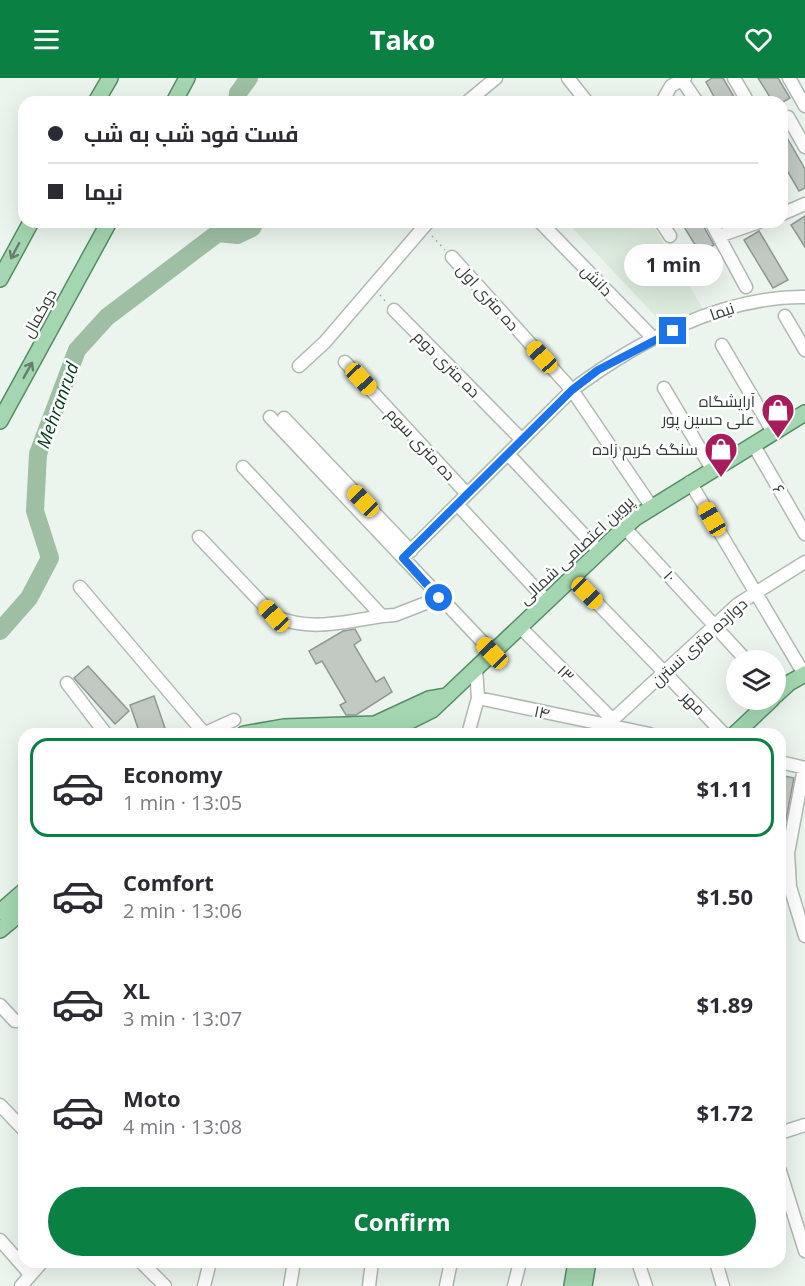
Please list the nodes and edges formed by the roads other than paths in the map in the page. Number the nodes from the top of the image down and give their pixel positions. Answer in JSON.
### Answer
{"nodes":[{"id":1,"x":110,"y":78,"type":"edge"},
{"id":2,"x":187,"y":78,"type":"edge"},
{"id":3,"x":496,"y":78,"type":"edge"},
{"id":4,"x":568,"y":78,"type":"edge"},
{"id":5,"x":734,"y":78,"type":"edge"},
{"id":6,"x":789,"y":78,"type":"edge"},
{"id":7,"x":683,"y":79,"type":"edge"},
{"id":8,"x":100,"y":96,"type":"edge"},
{"id":9,"x":177,"y":96,"type":"edge"},
{"id":10,"x":474,"y":96,"type":"edge"},
{"id":11,"x":582,"y":96,"type":"edge"},
{"id":12,"x":665,"y":96,"type":"edge"},
{"id":13,"x":693,"y":96,"type":"edge"},
{"id":14,"x":744,"y":96,"type":"edge"},
{"id":15,"x":805,"y":106,"type":"edge"},
{"id":16,"x":788,"y":117,"type":"edge"},
{"id":17,"x":788,"y":123,"type":"edge"},
{"id":18,"x":805,"y":147,"type":"edge"},
{"id":19,"x":805,"y":204,"type":"edge"},
{"id":20,"x":788,"y":211,"type":"edge"},
{"id":21,"x":28,"y":228,"type":"edge"},
{"id":22,"x":106,"y":228,"type":"edge"},
{"id":23,"x":423,"y":228,"type":"edge"},
{"id":24,"x":546,"y":228,"type":"edge"},
{"id":25,"x":664,"y":228,"type":"edge"},
{"id":26,"x":714,"y":228,"type":"edge"},
{"id":27,"x":742,"y":228,"type":"edge"},
{"id":28,"x":669,"y":236,"type":"dead end"},
{"id":29,"x":719,"y":236,"type":"junction"},
{"id":30,"x":452,"y":257,"type":"road end"},
{"id":31,"x":0,"y":279,"type":"edge"},
{"id":32,"x":746,"y":287,"type":"dead end"},
{"id":33,"x":805,"y":297,"type":"edge"},
{"id":34,"x":394,"y":310,"type":"road end"},
{"id":35,"x":785,"y":316,"type":"dead end"},
{"id":36,"x":654,"y":339,"type":"junction"},
{"id":37,"x":722,"y":345,"type":"dead end"},
{"id":38,"x":805,"y":350,"type":"edge"},
{"id":39,"x":345,"y":362,"type":"dead end"},
{"id":40,"x":299,"y":366,"type":"dead end"},
{"id":41,"x":664,"y":388,"type":"dead end"},
{"id":42,"x":572,"y":390,"type":"junction"},
{"id":43,"x":805,"y":413,"type":"edge"},
{"id":44,"x":270,"y":417,"type":"dead end"},
{"id":45,"x":284,"y":418,"type":"dead end"},
{"id":46,"x":0,"y":422,"type":"edge"},
{"id":47,"x":773,"y":432,"type":"junction"},
{"id":48,"x":522,"y":440,"type":"junction"},
{"id":49,"x":753,"y":444,"type":"junction"},
{"id":50,"x":509,"y":455,"type":"junction"},
{"id":51,"x":243,"y":467,"type":"dead end"},
{"id":52,"x":712,"y":469,"type":"junction"},
{"id":53,"x":690,"y":482,"type":"junction"},
{"id":54,"x":467,"y":494,"type":"junction"},
{"id":55,"x":457,"y":504,"type":"junction"},
{"id":56,"x":651,"y":506,"type":"junction"},
{"id":57,"x":624,"y":527,"type":"junction"},
{"id":58,"x":805,"y":534,"type":"edge"},
{"id":59,"x":200,"y":537,"type":"dead end"},
{"id":60,"x":599,"y":551,"type":"junction"},
{"id":61,"x":407,"y":554,"type":"junction"},
{"id":62,"x":805,"y":562,"type":"edge"},
{"id":63,"x":572,"y":577,"type":"junction"},
{"id":64,"x":80,"y":587,"type":"dead end"},
{"id":65,"x":755,"y":592,"type":"junction"},
{"id":66,"x":439,"y":598,"type":"junction"},
{"id":67,"x":547,"y":601,"type":"junction"},
{"id":68,"x":382,"y":616,"type":"junction"},
{"id":69,"x":715,"y":624,"type":"junction"},
{"id":70,"x":520,"y":627,"type":"junction"},
{"id":71,"x":737,"y":650,"type":"edge"},
{"id":72,"x":492,"y":653,"type":"junction"},
{"id":73,"x":476,"y":669,"type":"junction"},
{"id":74,"x":664,"y":672,"type":"junction"},
{"id":75,"x":804,"y":674,"type":"edge"},
{"id":76,"x":67,"y":683,"type":"dead end"},
{"id":77,"x":786,"y":688,"type":"edge"},
{"id":78,"x":447,"y":696,"type":"junction"},
{"id":79,"x":478,"y":698,"type":"junction"},
{"id":80,"x":760,"y":710,"type":"edge"},
{"id":81,"x":234,"y":720,"type":"dead end"},
{"id":82,"x":608,"y":726,"type":"edge"},
{"id":83,"x":101,"y":728,"type":"edge"},
{"id":84,"x":200,"y":728,"type":"edge"},
{"id":85,"x":216,"y":728,"type":"edge"},
{"id":86,"x":279,"y":728,"type":"edge"},
{"id":87,"x":396,"y":728,"type":"edge"},
{"id":88,"x":470,"y":728,"type":"edge"},
{"id":89,"x":718,"y":728,"type":"edge"},
{"id":90,"x":741,"y":728,"type":"edge"},
{"id":91,"x":786,"y":763,"type":"edge"},
{"id":92,"x":805,"y":768,"type":"edge"},
{"id":93,"x":18,"y":896,"type":"edge"},
{"id":94,"x":0,"y":912,"type":"edge"},
{"id":95,"x":18,"y":915,"type":"edge"},
{"id":96,"x":0,"y":930,"type":"edge"},
{"id":97,"x":805,"y":936,"type":"edge"},
{"id":98,"x":0,"y":1005,"type":"edge"},
{"id":99,"x":18,"y":1021,"type":"edge"},
{"id":100,"x":0,"y":1105,"type":"edge"},
{"id":101,"x":18,"y":1119,"type":"edge"},
{"id":102,"x":805,"y":1125,"type":"edge"},
{"id":103,"x":786,"y":1130,"type":"edge"},
{"id":104,"x":786,"y":1191,"type":"edge"},
{"id":105,"x":0,"y":1240,"type":"edge"},
{"id":106,"x":805,"y":1251,"type":"edge"},
{"id":107,"x":18,"y":1260,"type":"edge"},
{"id":108,"x":25,"y":1268,"type":"edge"},
{"id":109,"x":36,"y":1268,"type":"edge"},
{"id":110,"x":147,"y":1268,"type":"edge"},
{"id":111,"x":208,"y":1268,"type":"edge"},
{"id":112,"x":293,"y":1268,"type":"edge"},
{"id":113,"x":371,"y":1268,"type":"edge"},
{"id":114,"x":450,"y":1268,"type":"edge"},
{"id":115,"x":518,"y":1268,"type":"edge"},
{"id":116,"x":575,"y":1268,"type":"edge"},
{"id":117,"x":587,"y":1268,"type":"edge"},
{"id":118,"x":640,"y":1268,"type":"edge"},
{"id":119,"x":718,"y":1268,"type":"edge"},
{"id":120,"x":30,"y":1274,"type":"junction"},
{"id":121,"x":21,"y":1286,"type":"edge"},
{"id":122,"x":165,"y":1286,"type":"edge"},
{"id":123,"x":204,"y":1286,"type":"edge"},
{"id":124,"x":290,"y":1286,"type":"edge"},
{"id":125,"x":369,"y":1286,"type":"edge"},
{"id":126,"x":447,"y":1286,"type":"edge"},
{"id":127,"x":514,"y":1286,"type":"edge"},
{"id":128,"x":572,"y":1286,"type":"edge"},
{"id":129,"x":584,"y":1286,"type":"edge"},
{"id":130,"x":646,"y":1286,"type":"edge"},
{"id":131,"x":723,"y":1286,"type":"edge"}],
"edges":[{"from":1,"to":8,"type":"main road"},
{"from":2,"to":9,"type":"main road"},
{"from":3,"to":10,"type":"street"},
{"from":4,"to":11,"type":"street"},
{"from":5,"to":14,"type":"street"},
{"from":6,"to":15,"type":"street"},
{"from":7,"to":12,"type":"street"},
{"from":7,"to":13,"type":"street"},
{"from":15,"to":16,"type":"street"},
{"from":17,"to":18,"type":"street"},
{"from":19,"to":20,"type":"street"},
{"from":21,"to":31,"type":"main road","one_way":true},
{"from":46,"to":22,"type":"main road","name":"دوکمال","one_way":true},
{"from":23,"to":40,"type":"street"},
{"from":24,"to":36,"type":"street","name":"دانش"},
{"from":25,"to":28,"type":"street"},
{"from":26,"to":29,"type":"street"},
{"from":27,"to":29,"type":"street"},
{"from":29,"to":32,"type":"street"},
{"from":30,"to":42,"type":"street","name":"ده متری اول"},
{"from":33,"to":36,"type":"street","name":"نیما"},
{"from":34,"to":48,"type":"street","name":"ده متری دوم"},
{"from":35,"to":38,"type":"street"},
{"from":36,"to":42,"type":"street","name":"نیما"},
{"from":37,"to":47,"type":"street"},
{"from":39,"to":54,"type":"street","name":"ده متری سوم"},
{"from":41,"to":52,"type":"street"},
{"from":42,"to":48,"type":"street","name":"نیما"},
{"from":42,"to":56,"type":"street","name":"ده متری اول"},
{"from":43,"to":47,"type":"main road","name":"پروین اعتصامی شمالی"},
{"from":44,"to":61,"type":"street"},
{"from":45,"to":61,"type":"street"},
{"from":47,"to":49,"type":"main road","name":"پروین اعتصامی شمالی"},
{"from":48,"to":50,"type":"street","name":"نیما"},
{"from":49,"to":52,"type":"main road","name":"پروین اعتصامی شمالی"},
{"from":49,"to":58,"type":"street","name":"۶"},
{"from":50,"to":54,"type":"street","name":"نیما"},
{"from":50,"to":60,"type":"street"},
{"from":51,"to":68,"type":"street"},
{"from":52,"to":53,"type":"main road","name":"پروین اعتصامی شمالی"},
{"from":53,"to":56,"type":"main road","name":"پروین اعتصامی شمالی"},
{"from":53,"to":65,"type":"street"},
{"from":54,"to":55,"type":"street","name":"نیما"},
{"from":55,"to":61,"type":"street","name":"نیما"},
{"from":55,"to":67,"type":"street"},
{"from":56,"to":57,"type":"main road","name":"پروین اعتصامی شمالی"},
{"from":57,"to":60,"type":"main road","name":"پروین اعتصامی شمالی"},
{"from":57,"to":69,"type":"street","name":"۱۰"},
{"from":59,"to":68,"type":"street"},
{"from":60,"to":63,"type":"main road","name":"پروین اعتصامی شمالی"},
{"from":61,"to":66,"type":"street"},
{"from":62,"to":65,"type":"street","name":"دوازده متری نسترن"},
{"from":63,"to":67,"type":"main road","name":"پروین اعتصامی شمالی"},
{"from":63,"to":74,"type":"street","name":"مهر"},
{"from":64,"to":84,"type":"street"},
{"from":65,"to":69,"type":"street","name":"دوازده متری نسترن"},
{"from":65,"to":75,"type":"street"},
{"from":66,"to":68,"type":"street"},
{"from":66,"to":72,"type":"street"},
{"from":67,"to":70,"type":"main road","name":"پروین اعتصامی شمالی"},
{"from":69,"to":71,"type":"street","name":"۱۰"},
{"from":69,"to":74,"type":"street","name":"دوازده متری نسترن"},
{"from":70,"to":72,"type":"main road","name":"پروین اعتصامی شمالی"},
{"from":70,"to":82,"type":"street","name":"۱۳"},
{"from":72,"to":73,"type":"main road","name":"پروین اعتصامی شمالی"},
{"from":73,"to":78,"type":"main road","name":"پروین اعتصامی شمالی"},
{"from":73,"to":79,"type":"street"},
{"from":74,"to":82,"type":"street","name":"دوازده متری نسترن"},
{"from":74,"to":89,"type":"street","name":"مهر"},
{"from":75,"to":77,"type":"main road"},
{"from":76,"to":83,"type":"street"},
{"from":78,"to":86,"type":"main road","name":"پروین اعتصامی شمالی"},
{"from":78,"to":87,"type":"main road","name":"پروین اعتصامی شمالی"},
{"from":79,"to":82,"type":"street","name":"۱۴"},
{"from":79,"to":88,"type":"street"},
{"from":80,"to":90,"type":"main road"},
{"from":81,"to":85,"type":"street"},
{"from":91,"to":92,"type":"street"},
{"from":92,"to":97,"type":"street"},
{"from":93,"to":94,"type":"main road"},
{"from":95,"to":96,"type":"main road"},
{"from":98,"to":99,"type":"street"},
{"from":100,"to":101,"type":"street"},
{"from":102,"to":103,"type":"street"},
{"from":104,"to":106,"type":"street"},
{"from":105,"to":107,"type":"street"},
{"from":108,"to":120,"type":"street"},
{"from":109,"to":120,"type":"street"},
{"from":110,"to":122,"type":"street"},
{"from":111,"to":123,"type":"street"},
{"from":112,"to":124,"type":"street"},
{"from":113,"to":125,"type":"street"},
{"from":114,"to":126,"type":"street"},
{"from":115,"to":127,"type":"street"},
{"from":116,"to":128,"type":"main road"},
{"from":117,"to":129,"type":"main road"},
{"from":118,"to":130,"type":"street"},
{"from":119,"to":131,"type":"street"},
{"from":120,"to":121,"type":"street"}]}
